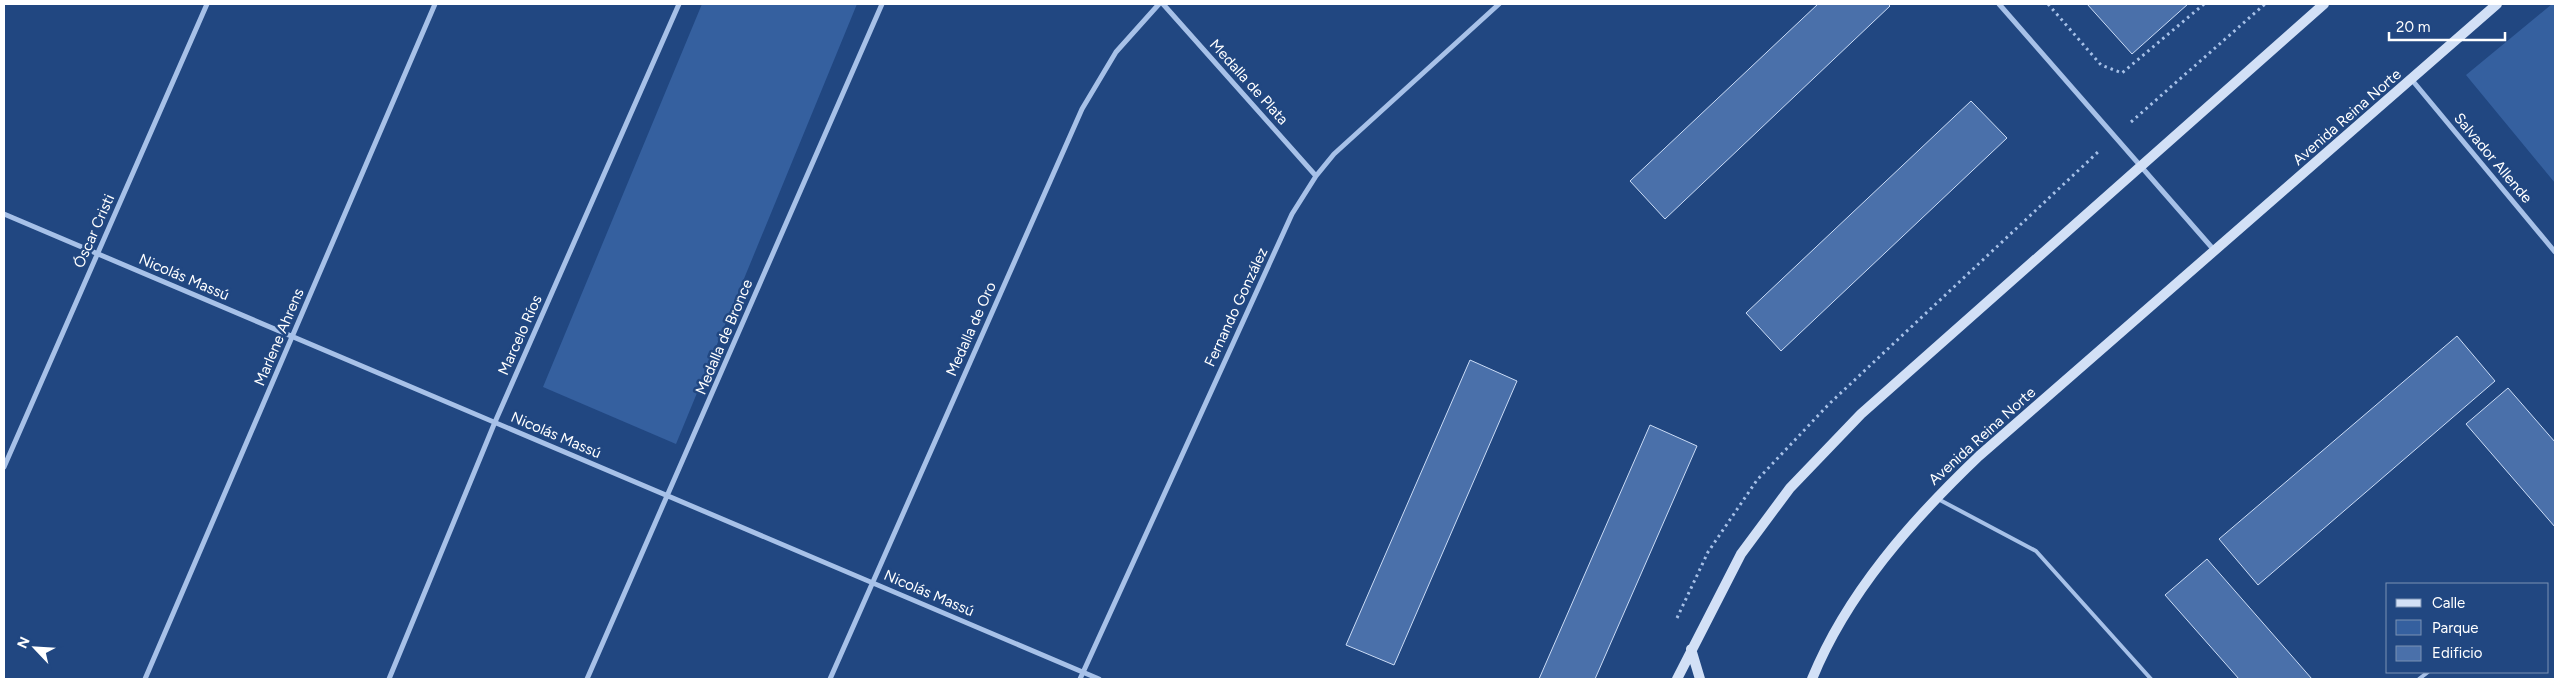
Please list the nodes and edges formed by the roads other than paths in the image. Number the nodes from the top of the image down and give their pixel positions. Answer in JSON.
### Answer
{"nodes":[{"id":1,"x":207,"y":4,"type":"edge"},
{"id":2,"x":435,"y":4,"type":"edge"},
{"id":3,"x":679,"y":4,"type":"edge"},
{"id":4,"x":882,"y":4,"type":"edge"},
{"id":5,"x":1158,"y":4,"type":"edge"},
{"id":6,"x":1163,"y":4,"type":"edge"},
{"id":7,"x":1500,"y":4,"type":"edge"},
{"id":8,"x":1999,"y":4,"type":"edge"},
{"id":9,"x":2324,"y":4,"type":"edge"},
{"id":10,"x":2497,"y":4,"type":"edge"},
{"id":11,"x":2412,"y":80,"type":"junction"},
{"id":12,"x":2142,"y":164,"type":"junction"},
{"id":13,"x":1316,"y":176,"type":"junction"},
{"id":14,"x":4,"y":214,"type":"edge"},
{"id":15,"x":2215,"y":251,"type":"junction"},
{"id":16,"x":2555,"y":252,"type":"edge"},
{"id":17,"x":98,"y":253,"type":"junction"},
{"id":18,"x":292,"y":336,"type":"junction"},
{"id":19,"x":495,"y":422,"type":"junction"},
{"id":20,"x":4,"y":468,"type":"edge"},
{"id":21,"x":668,"y":496,"type":"junction"},
{"id":22,"x":1936,"y":498,"type":"junction"},
{"id":23,"x":873,"y":583,"type":"junction"},
{"id":24,"x":1691,"y":649,"type":"junction"},
{"id":25,"x":1083,"y":672,"type":"junction"},
{"id":26,"x":145,"y":679,"type":"edge"},
{"id":27,"x":388,"y":679,"type":"edge"},
{"id":28,"x":587,"y":679,"type":"edge"},
{"id":29,"x":830,"y":679,"type":"edge"},
{"id":30,"x":1080,"y":679,"type":"edge"},
{"id":31,"x":1099,"y":679,"type":"edge"},
{"id":32,"x":1676,"y":679,"type":"edge"},
{"id":33,"x":1700,"y":679,"type":"edge"},
{"id":34,"x":1812,"y":679,"type":"edge"},
{"id":35,"x":2151,"y":679,"type":"edge"}],
"edges":[{"from":1,"to":17,"type":"street","name":"Óscar Cristi"},
{"from":2,"to":18,"type":"street","name":"Marlene Ahrens"},
{"from":3,"to":19,"type":"street","name":"Marcelo Ríos"},
{"from":4,"to":21,"type":"street","name":"Medalla de Bronce"},
{"from":5,"to":23,"type":"street","name":"Medalla de Oro"},
{"from":6,"to":13,"type":"street","name":"Medalla de Plata"},
{"from":7,"to":13,"type":"street","name":"Fernando González"},
{"from":8,"to":12,"type":"street"},
{"from":9,"to":12,"type":"street"},
{"from":10,"to":11,"type":"street","name":"Avenida Reina Norte"},
{"from":11,"to":15,"type":"street","name":"Avenida Reina Norte"},
{"from":11,"to":16,"type":"street","name":"Salvador Allende"},
{"from":12,"to":15,"type":"street"},
{"from":12,"to":24,"type":"street"},
{"from":13,"to":25,"type":"street","name":"Fernando González"},
{"from":14,"to":17,"type":"street","name":"Nicolás Massú"},
{"from":15,"to":22,"type":"street","name":"Avenida Reina Norte"},
{"from":17,"to":18,"type":"street","name":"Nicolás Massú"},
{"from":17,"to":20,"type":"street","name":"Óscar Cristi"},
{"from":18,"to":19,"type":"street","name":"Nicolás Massú"},
{"from":18,"to":26,"type":"street","name":"Marlene Ahrens"},
{"from":19,"to":21,"type":"street","name":"Nicolás Massú"},
{"from":19,"to":27,"type":"street","name":"Marcelo Ríos"},
{"from":21,"to":23,"type":"street","name":"Nicolás Massú"},
{"from":21,"to":28,"type":"street","name":"Medalla de Bronce"},
{"from":22,"to":34,"type":"street","name":"Avenida Reina Norte"},
{"from":22,"to":35,"type":"lane"},
{"from":23,"to":25,"type":"street","name":"Nicolás Massú"},
{"from":23,"to":29,"type":"street","name":"Medalla de Oro"},
{"from":24,"to":32,"type":"street"},
{"from":24,"to":33,"type":"street"},
{"from":25,"to":30,"type":"street","name":"Fernando González"},
{"from":25,"to":31,"type":"street","name":"Nicolás Massú"}]}
